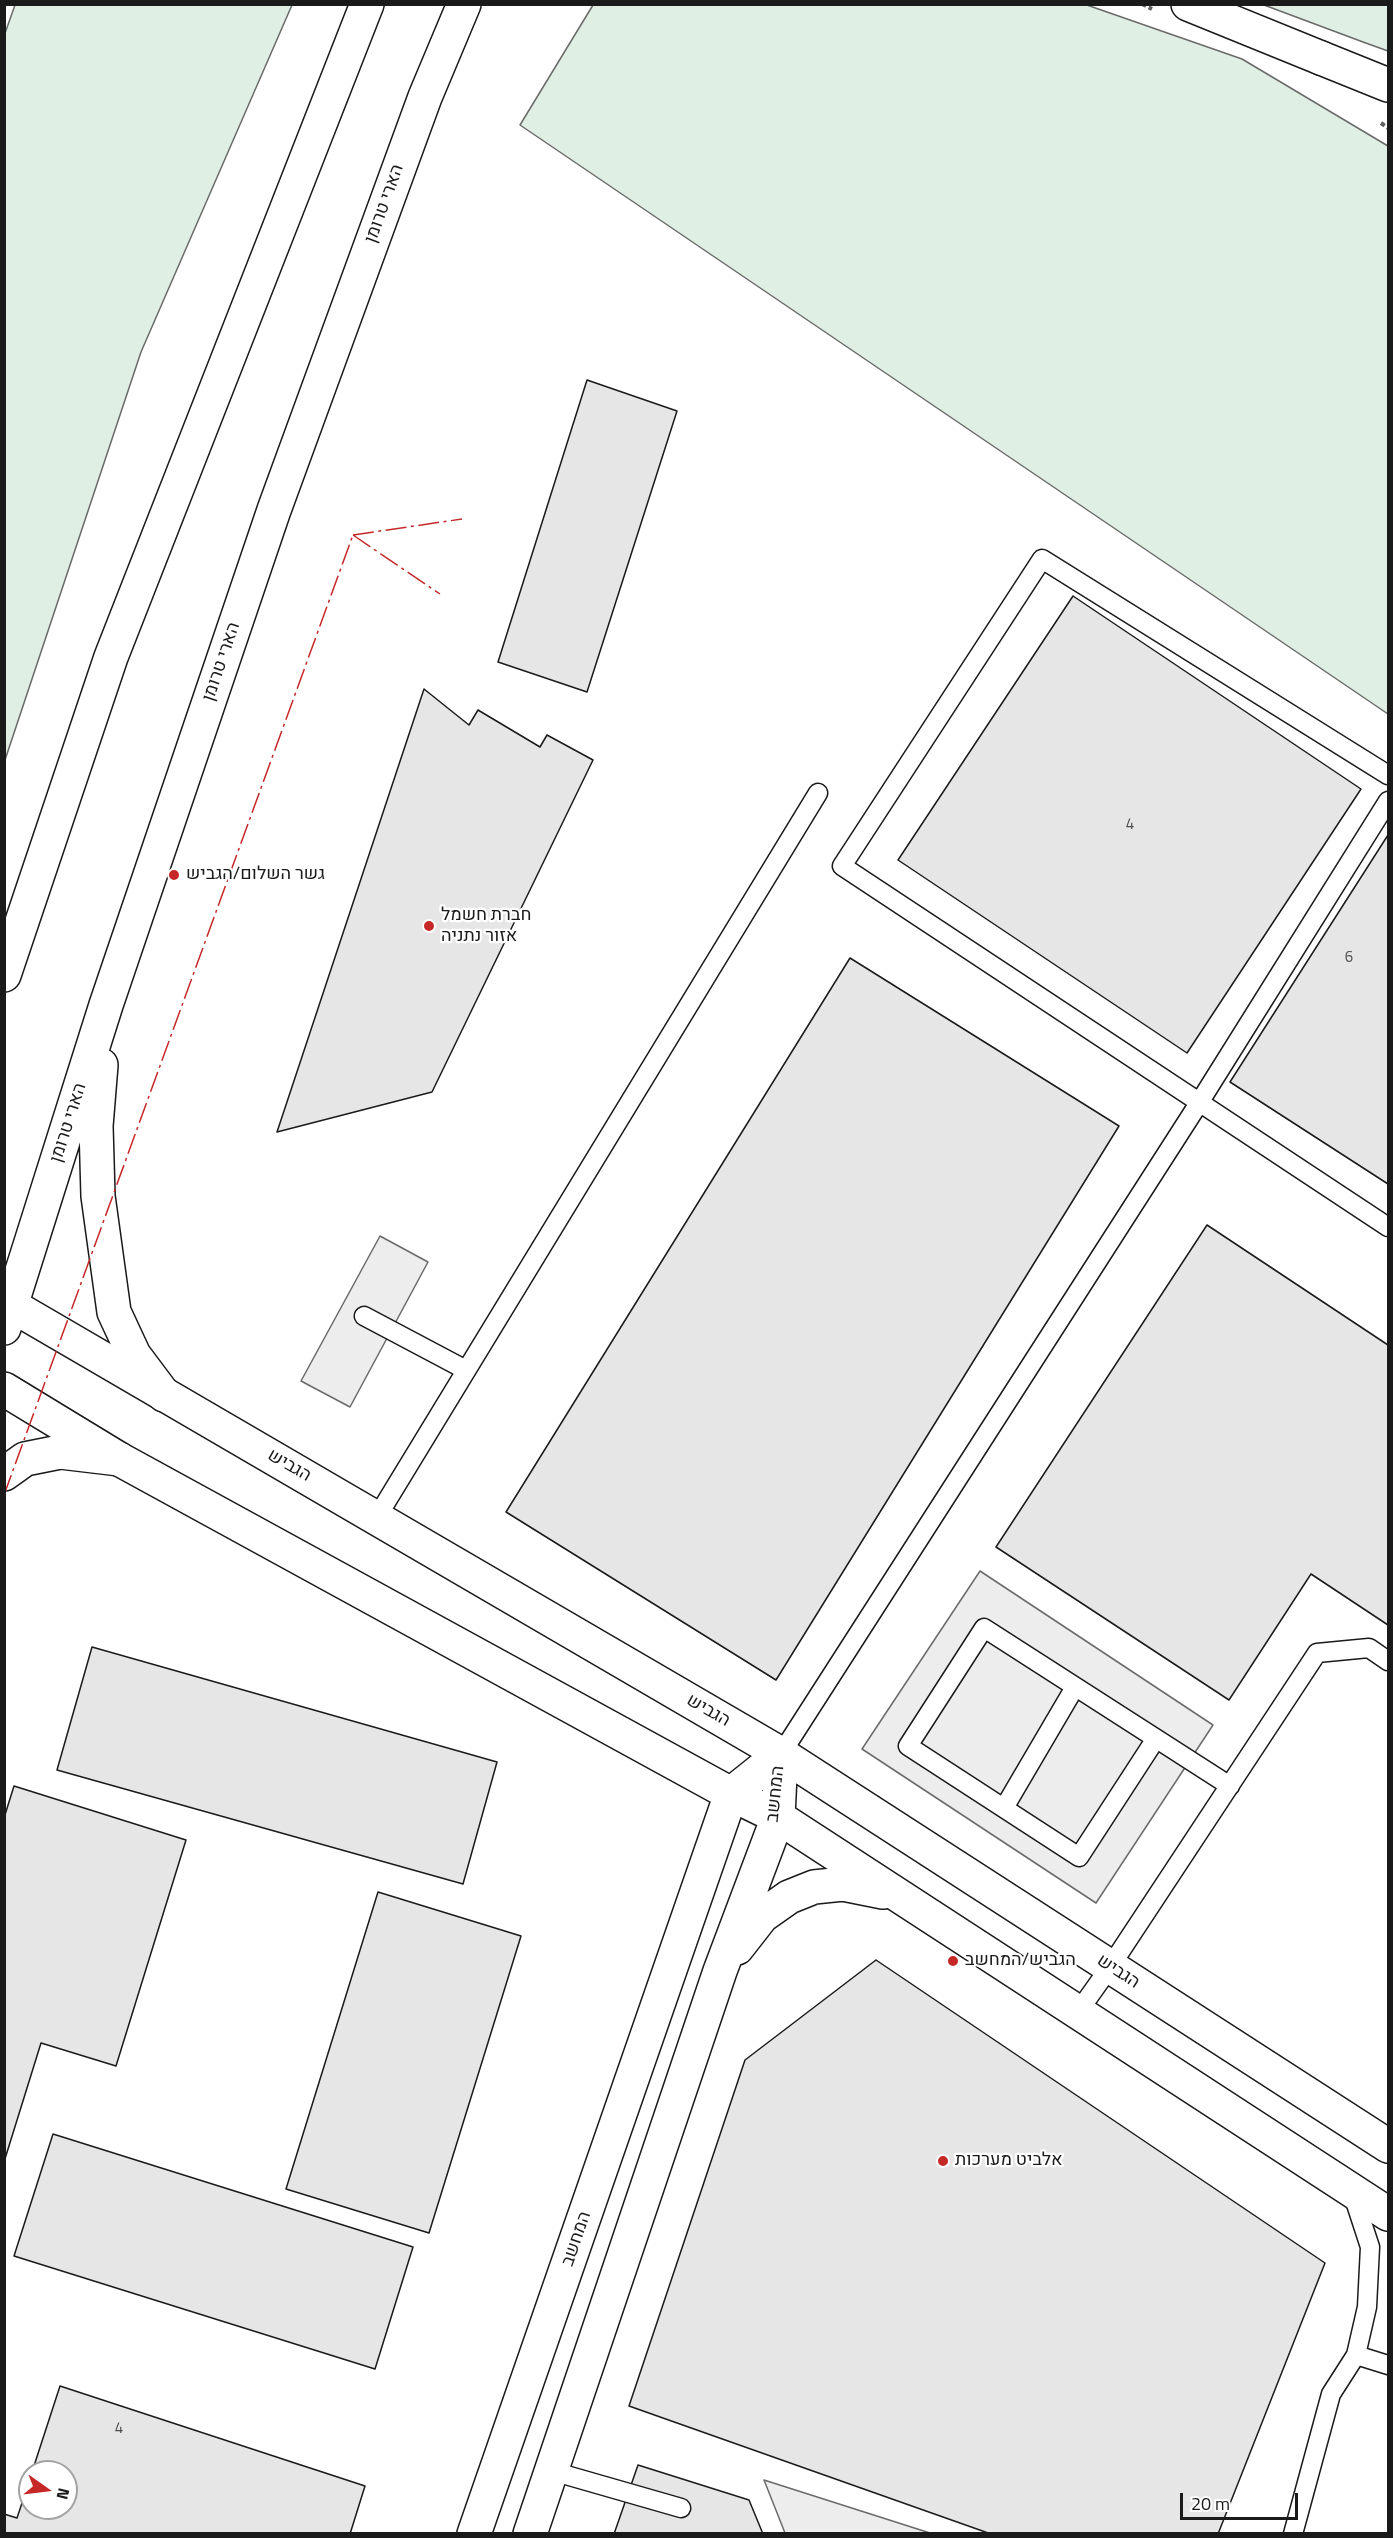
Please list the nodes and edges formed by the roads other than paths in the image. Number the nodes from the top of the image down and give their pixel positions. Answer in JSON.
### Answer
{"nodes":[{"id":1,"x":367,"y":4,"type":"edge"},
{"id":2,"x":464,"y":4,"type":"edge"},
{"id":3,"x":480,"y":4,"type":"edge"},
{"id":4,"x":1188,"y":4,"type":"edge"},
{"id":5,"x":1321,"y":58,"type":"junction"},
{"id":6,"x":1389,"y":85,"type":"edge"},
{"id":7,"x":424,"y":97,"type":"junction"},
{"id":8,"x":1389,"y":97,"type":"edge"},
{"id":9,"x":1389,"y":775,"type":"edge"},
{"id":10,"x":818,"y":793,"type":"dead end"},
{"id":11,"x":1389,"y":801,"type":"edge"},
{"id":12,"x":11,"y":950,"type":"edge"},
{"id":13,"x":4,"y":975,"type":"edge"},
{"id":14,"x":106,"y":1005,"type":"junction"},
{"id":15,"x":1199,"y":1102,"type":"junction"},
{"id":16,"x":1389,"y":1227,"type":"edge"},
{"id":17,"x":7,"y":1311,"type":"edge"},
{"id":18,"x":364,"y":1316,"type":"dead end"},
{"id":19,"x":466,"y":1370,"type":"junction"},
{"id":20,"x":4,"y":1389,"type":"edge"},
{"id":21,"x":164,"y":1395,"type":"junction"},
{"id":22,"x":119,"y":1459,"type":"junction"},
{"id":23,"x":4,"y":1474,"type":"edge"},
{"id":24,"x":377,"y":1517,"type":"junction"},
{"id":25,"x":1389,"y":1661,"type":"edge"},
{"id":26,"x":1075,"y":1687,"type":"junction"},
{"id":27,"x":1155,"y":1740,"type":"junction"},
{"id":28,"x":781,"y":1754,"type":"junction"},
{"id":29,"x":1230,"y":1786,"type":"junction"},
{"id":30,"x":731,"y":1794,"type":"junction"},
{"id":31,"x":1004,"y":1808,"type":"junction"},
{"id":32,"x":778,"y":1817,"type":"junction"},
{"id":33,"x":903,"y":1899,"type":"junction"},
{"id":34,"x":1110,"y":1967,"type":"junction"},
{"id":35,"x":720,"y":1971,"type":"junction"},
{"id":36,"x":1078,"y":2012,"type":"junction"},
{"id":37,"x":1389,"y":2146,"type":"edge"},
{"id":38,"x":1351,"y":2190,"type":"junction"},
{"id":39,"x":1389,"y":2214,"type":"edge"},
{"id":40,"x":1356,"y":2355,"type":"junction"},
{"id":41,"x":1389,"y":2366,"type":"edge"},
{"id":42,"x":552,"y":2471,"type":"junction"},
{"id":43,"x":681,"y":2508,"type":"dead end"},
{"id":44,"x":474,"y":2534,"type":"edge"},
{"id":45,"x":530,"y":2534,"type":"edge"},
{"id":46,"x":1293,"y":2534,"type":"edge"}],
"edges":[{"from":1,"to":12,"type":"main road"},
{"from":2,"to":7,"type":"main road","name":"הארי טרומן"},
{"from":3,"to":7,"type":"main road"},
{"from":4,"to":5,"type":"main road"},
{"from":5,"to":6,"type":"main road"},
{"from":5,"to":8,"type":"main road"},
{"from":7,"to":14,"type":"main road","name":"הארי טרומן"},
{"from":9,"to":15,"type":"lane"},
{"from":10,"to":19,"type":"lane"},
{"from":11,"to":15,"type":"lane"},
{"from":12,"to":13,"type":"main road"},
{"from":14,"to":17,"type":"main road","name":"הארי טרומן"},
{"from":14,"to":21,"type":"main road"},
{"from":15,"to":16,"type":"lane"},
{"from":15,"to":28,"type":"lane"},
{"from":17,"to":21,"type":"main road","name":"הגביש"},
{"from":18,"to":19,"type":"lane"},
{"from":19,"to":24,"type":"lane"},
{"from":20,"to":22,"type":"main road"},
{"from":21,"to":24,"type":"main road","name":"הגביש"},
{"from":22,"to":23,"type":"main road"},
{"from":22,"to":30,"type":"main road"},
{"from":24,"to":28,"type":"main road","name":"הגביש"},
{"from":25,"to":29,"type":"lane"},
{"from":26,"to":27,"type":"lane"},
{"from":26,"to":31,"type":"lane"},
{"from":26,"to":31,"type":"lane"},
{"from":27,"to":29,"type":"lane"},
{"from":27,"to":31,"type":"lane"},
{"from":28,"to":30,"type":"main road","name":"המחשב"},
{"from":28,"to":32,"type":"main road","name":"המחשב"},
{"from":28,"to":34,"type":"main road","name":"הגביש"},
{"from":29,"to":34,"type":"lane"},
{"from":30,"to":32,"type":"main road"},
{"from":30,"to":44,"type":"main road","name":"המחשב"},
{"from":32,"to":33,"type":"main road"},
{"from":32,"to":35,"type":"main road","name":"המחשב"},
{"from":33,"to":35,"type":"main road"},
{"from":33,"to":36,"type":"main road"},
{"from":34,"to":36,"type":"lane"},
{"from":34,"to":37,"type":"main road","name":"הגביש"},
{"from":35,"to":42,"type":"main road","name":"המחשב"},
{"from":36,"to":38,"type":"main road"},
{"from":38,"to":39,"type":"main road"},
{"from":38,"to":40,"type":"lane"},
{"from":40,"to":41,"type":"lane"},
{"from":40,"to":46,"type":"lane"},
{"from":42,"to":43,"type":"lane"},
{"from":42,"to":45,"type":"main road","name":"המחשב"}]}
